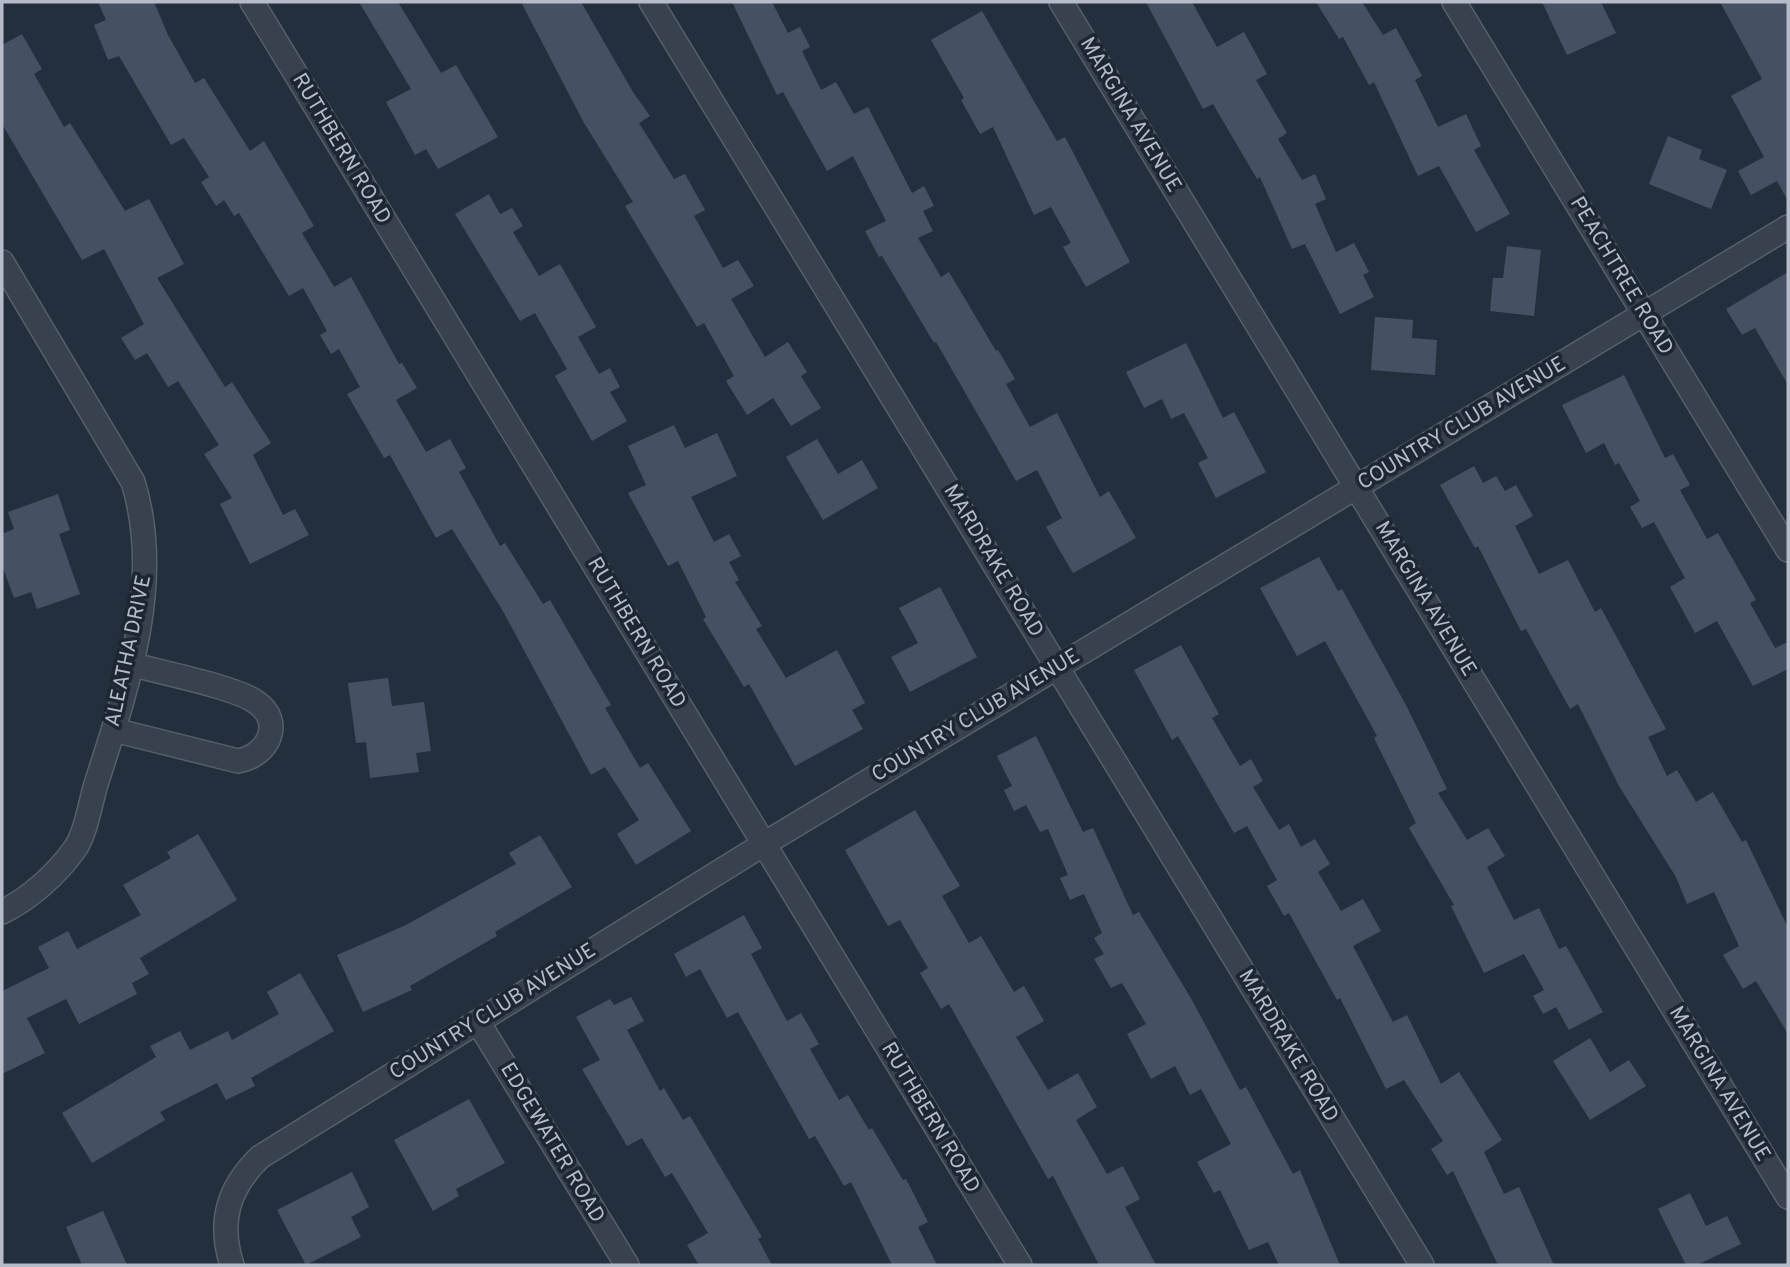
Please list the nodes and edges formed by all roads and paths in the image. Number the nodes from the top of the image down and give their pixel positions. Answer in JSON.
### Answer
{"nodes":[{"id":1,"x":252,"y":2,"type":"edge"},
{"id":2,"x":651,"y":2,"type":"edge"},
{"id":3,"x":1061,"y":2,"type":"edge"},
{"id":4,"x":1454,"y":2,"type":"edge"},
{"id":5,"x":1788,"y":227,"type":"edge"},
{"id":6,"x":2,"y":262,"type":"edge"},
{"id":7,"x":1644,"y":314,"type":"junction"},
{"id":8,"x":1357,"y":487,"type":"junction"},
{"id":9,"x":1788,"y":550,"type":"edge"},
{"id":10,"x":130,"y":664,"type":"junction"},
{"id":11,"x":1058,"y":667,"type":"junction"},
{"id":12,"x":114,"y":730,"type":"junction"},
{"id":13,"x":764,"y":844,"type":"junction"},
{"id":14,"x":2,"y":912,"type":"edge"},
{"id":15,"x":478,"y":1022,"type":"junction"},
{"id":16,"x":1788,"y":1197,"type":"edge"},
{"id":17,"x":230,"y":1259,"type":"edge"},
{"id":18,"x":627,"y":1265,"type":"edge"},
{"id":19,"x":1020,"y":1265,"type":"edge"},
{"id":20,"x":1422,"y":1265,"type":"edge"}],
"edges":[{"from":1,"to":13,"type":"street","name":"RUTHBERN ROAD"},
{"from":2,"to":11,"type":"street","name":"MARDRAKE ROAD"},
{"from":3,"to":8,"type":"street","name":"MARGINA AVENUE"},
{"from":4,"to":7,"type":"street","name":"PEACHTREE ROAD"},
{"from":5,"to":7,"type":"street","name":"COUNTRY CLUB AVENUE"},
{"from":6,"to":10,"type":"street","name":"ALEATHA DRIVE"},
{"from":7,"to":8,"type":"street","name":"COUNTRY CLUB AVENUE"},
{"from":7,"to":9,"type":"street","name":"PEACHTREE ROAD"},
{"from":8,"to":11,"type":"street","name":"COUNTRY CLUB AVENUE"},
{"from":8,"to":16,"type":"street","name":"MARGINA AVENUE"},
{"from":10,"to":12,"type":"street","name":"ALEATHA DRIVE"},
{"from":10,"to":12,"type":"street"},
{"from":11,"to":13,"type":"street","name":"COUNTRY CLUB AVENUE"},
{"from":11,"to":20,"type":"street","name":"MARDRAKE ROAD"},
{"from":12,"to":14,"type":"street","name":"ALEATHA DRIVE"},
{"from":13,"to":15,"type":"street","name":"COUNTRY CLUB AVENUE"},
{"from":13,"to":19,"type":"street","name":"RUTHBERN ROAD"},
{"from":15,"to":17,"type":"street","name":"COUNTRY CLUB AVENUE"},
{"from":15,"to":18,"type":"street","name":"EDGEWATER ROAD"}]}
